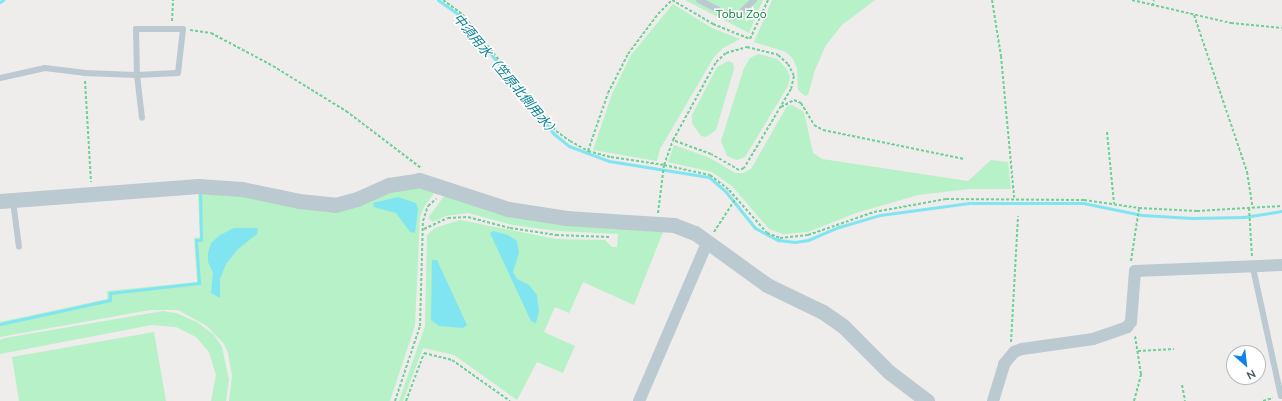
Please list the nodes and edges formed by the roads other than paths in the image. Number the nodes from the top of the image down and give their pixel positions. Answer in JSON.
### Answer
{"nodes":[{"id":1,"x":699,"y":0,"type":"edge"},
{"id":2,"x":754,"y":0,"type":"edge"},
{"id":3,"x":137,"y":75,"type":"junction"},
{"id":4,"x":0,"y":78,"type":"edge"},
{"id":5,"x":142,"y":118,"type":"dead end"},
{"id":6,"x":6,"y":201,"type":"edge"},
{"id":7,"x":709,"y":241,"type":"junction"},
{"id":8,"x":19,"y":247,"type":"dead end"},
{"id":9,"x":1282,"y":265,"type":"edge"},
{"id":10,"x":1253,"y":268,"type":"junction"},
{"id":11,"x":1281,"y":396,"type":"edge"},
{"id":12,"x":639,"y":401,"type":"edge"},
{"id":13,"x":927,"y":401,"type":"edge"},
{"id":14,"x":993,"y":401,"type":"edge"}],
"edges":[{"from":1,"to":2,"type":"lane"},
{"from":3,"to":3,"type":"lane"},
{"from":3,"to":4,"type":"lane"},
{"from":3,"to":5,"type":"lane"},
{"from":6,"to":7,"type":"street"},
{"from":6,"to":8,"type":"lane"},
{"from":7,"to":12,"type":"street"},
{"from":7,"to":13,"type":"street"},
{"from":9,"to":10,"type":"street"},
{"from":10,"to":11,"type":"lane"},
{"from":10,"to":14,"type":"street"}]}
